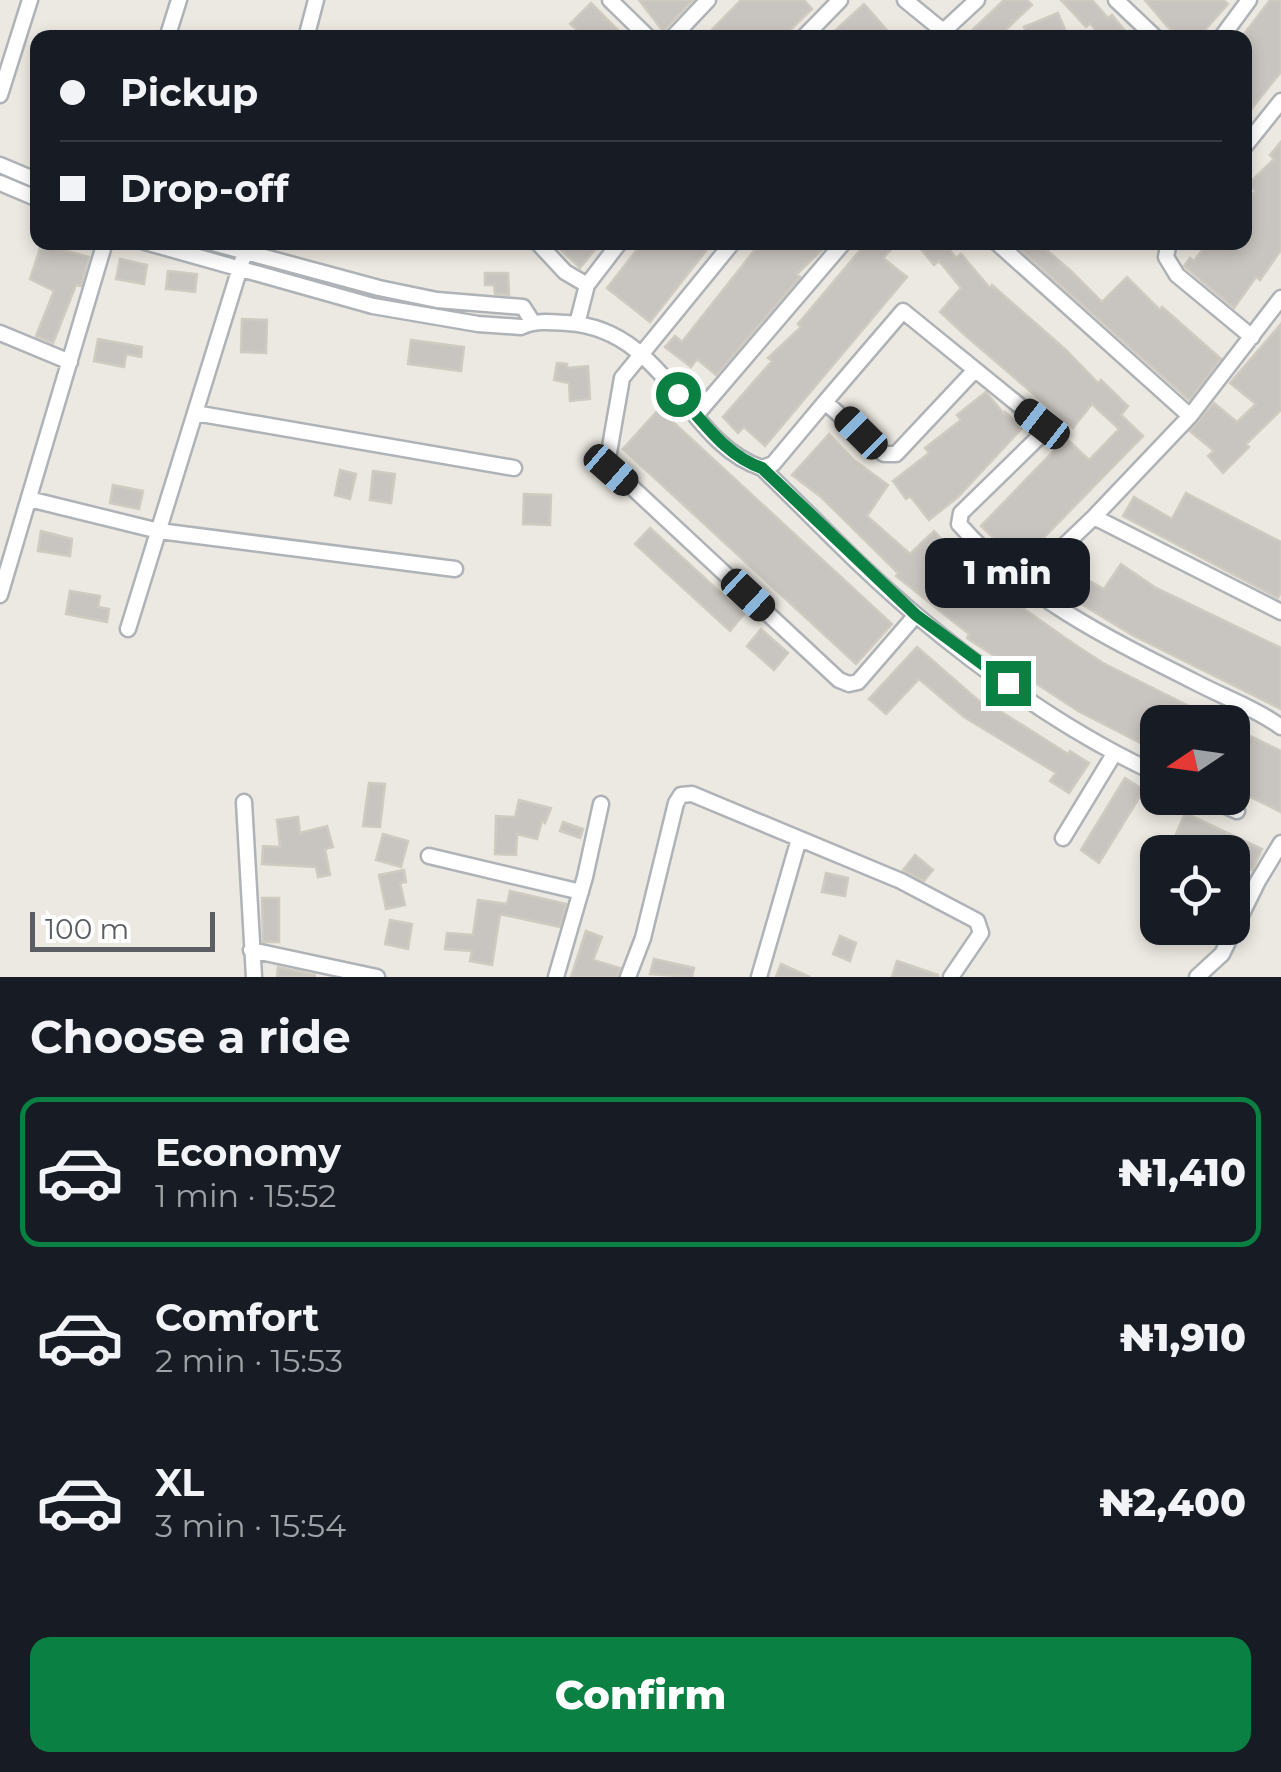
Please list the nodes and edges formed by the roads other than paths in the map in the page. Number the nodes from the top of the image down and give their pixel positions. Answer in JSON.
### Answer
{"nodes":[{"id":1,"x":30,"y":0,"type":"edge"},
{"id":2,"x":179,"y":0,"type":"edge"},
{"id":3,"x":316,"y":0,"type":"edge"},
{"id":4,"x":610,"y":0,"type":"edge"},
{"id":5,"x":708,"y":0,"type":"edge"},
{"id":6,"x":840,"y":0,"type":"edge"},
{"id":7,"x":905,"y":0,"type":"edge"},
{"id":8,"x":977,"y":0,"type":"edge"},
{"id":9,"x":1116,"y":0,"type":"edge"},
{"id":10,"x":1248,"y":0,"type":"edge"},
{"id":11,"x":170,"y":30,"type":"edge"},
{"id":12,"x":308,"y":30,"type":"edge"},
{"id":13,"x":640,"y":30,"type":"edge"},
{"id":14,"x":680,"y":30,"type":"edge"},
{"id":15,"x":811,"y":30,"type":"edge"},
{"id":16,"x":935,"y":30,"type":"edge"},
{"id":17,"x":943,"y":30,"type":"edge"},
{"id":18,"x":1148,"y":30,"type":"edge"},
{"id":19,"x":1227,"y":30,"type":"edge"},
{"id":20,"x":0,"y":94,"type":"edge"},
{"id":21,"x":1281,"y":101,"type":"edge"},
{"id":22,"x":1252,"y":137,"type":"edge"},
{"id":23,"x":0,"y":165,"type":"edge"},
{"id":24,"x":30,"y":178,"type":"edge"},
{"id":25,"x":0,"y":183,"type":"edge"},
{"id":26,"x":30,"y":196,"type":"edge"},
{"id":27,"x":103,"y":250,"type":"edge"},
{"id":28,"x":172,"y":250,"type":"edge"},
{"id":29,"x":246,"y":250,"type":"edge"},
{"id":30,"x":254,"y":250,"type":"edge"},
{"id":31,"x":544,"y":250,"type":"edge"},
{"id":32,"x":614,"y":250,"type":"edge"},
{"id":33,"x":726,"y":250,"type":"edge"},
{"id":34,"x":837,"y":250,"type":"edge"},
{"id":35,"x":1005,"y":250,"type":"edge"},
{"id":36,"x":1167,"y":250,"type":"edge"},
{"id":37,"x":240,"y":270,"type":"junction"},
{"id":38,"x":588,"y":285,"type":"junction"},
{"id":39,"x":379,"y":288,"type":"junction"},
{"id":40,"x":1281,"y":298,"type":"edge"},
{"id":41,"x":373,"y":306,"type":"junction"},
{"id":42,"x":532,"y":321,"type":"junction"},
{"id":43,"x":577,"y":324,"type":"junction"},
{"id":44,"x":0,"y":332,"type":"edge"},
{"id":45,"x":1252,"y":336,"type":"junction"},
{"id":46,"x":642,"y":353,"type":"junction"},
{"id":47,"x":70,"y":362,"type":"junction"},
{"id":48,"x":974,"y":372,"type":"junction"},
{"id":49,"x":825,"y":402,"type":"junction"},
{"id":50,"x":195,"y":413,"type":"junction"},
{"id":51,"x":696,"y":414,"type":"junction"},
{"id":52,"x":1190,"y":416,"type":"junction"},
{"id":53,"x":514,"y":468,"type":"dead end"},
{"id":54,"x":762,"y":468,"type":"junction"},
{"id":55,"x":29,"y":498,"type":"junction"},
{"id":56,"x":1094,"y":518,"type":"junction"},
{"id":57,"x":158,"y":531,"type":"junction"},
{"id":58,"x":455,"y":569,"type":"dead end"},
{"id":59,"x":1024,"y":584,"type":"junction"},
{"id":60,"x":0,"y":595,"type":"edge"},
{"id":61,"x":1281,"y":612,"type":"edge"},
{"id":62,"x":916,"y":615,"type":"junction"},
{"id":63,"x":128,"y":630,"type":"dead end"},
{"id":64,"x":1281,"y":727,"type":"edge"},
{"id":65,"x":1114,"y":754,"type":"junction"},
{"id":66,"x":1140,"y":766,"type":"edge"},
{"id":67,"x":244,"y":802,"type":"dead end"},
{"id":68,"x":601,"y":804,"type":"dead end"},
{"id":69,"x":1063,"y":838,"type":"dead end"},
{"id":70,"x":799,"y":839,"type":"junction"},
{"id":71,"x":1281,"y":844,"type":"edge"},
{"id":72,"x":429,"y":856,"type":"dead end"},
{"id":73,"x":581,"y":892,"type":"junction"},
{"id":74,"x":251,"y":950,"type":"junction"},
{"id":75,"x":254,"y":977,"type":"edge"},
{"id":76,"x":376,"y":977,"type":"edge"},
{"id":77,"x":556,"y":977,"type":"edge"},
{"id":78,"x":628,"y":977,"type":"edge"},
{"id":79,"x":760,"y":977,"type":"edge"},
{"id":80,"x":952,"y":977,"type":"edge"},
{"id":81,"x":1198,"y":977,"type":"edge"}],
"edges":[{"from":1,"to":20,"type":"street"},
{"from":2,"to":11,"type":"street"},
{"from":3,"to":12,"type":"street"},
{"from":4,"to":13,"type":"street"},
{"from":5,"to":14,"type":"street"},
{"from":6,"to":15,"type":"street"},
{"from":7,"to":16,"type":"street"},
{"from":8,"to":17,"type":"street"},
{"from":9,"to":18,"type":"street"},
{"from":10,"to":19,"type":"street"},
{"from":21,"to":22,"type":"street"},
{"from":23,"to":24,"type":"street"},
{"from":25,"to":26,"type":"street"},
{"from":27,"to":47,"type":"street"},
{"from":28,"to":37,"type":"street"},
{"from":29,"to":37,"type":"street"},
{"from":30,"to":39,"type":"street"},
{"from":31,"to":38,"type":"street"},
{"from":32,"to":38,"type":"street"},
{"from":33,"to":46,"type":"street"},
{"from":34,"to":51,"type":"street"},
{"from":35,"to":52,"type":"street"},
{"from":36,"to":45,"type":"street"},
{"from":37,"to":41,"type":"street"},
{"from":37,"to":50,"type":"street"},
{"from":38,"to":43,"type":"street"},
{"from":39,"to":41,"type":"street"},
{"from":39,"to":42,"type":"street"},
{"from":40,"to":45,"type":"street"},
{"from":41,"to":42,"type":"street"},
{"from":42,"to":43,"type":"street"},
{"from":43,"to":46,"type":"street"},
{"from":44,"to":47,"type":"street"},
{"from":45,"to":52,"type":"street"},
{"from":46,"to":51,"type":"street"},
{"from":46,"to":62,"type":"street"},
{"from":47,"to":55,"type":"street"},
{"from":48,"to":49,"type":"street"},
{"from":48,"to":49,"type":"street"},
{"from":48,"to":59,"type":"street"},
{"from":49,"to":54,"type":"street"},
{"from":50,"to":53,"type":"street"},
{"from":50,"to":57,"type":"street"},
{"from":51,"to":54,"type":"street"},
{"from":52,"to":56,"type":"street"},
{"from":54,"to":62,"type":"street"},
{"from":55,"to":57,"type":"street"},
{"from":55,"to":60,"type":"street"},
{"from":56,"to":59,"type":"street"},
{"from":56,"to":61,"type":"street"},
{"from":57,"to":58,"type":"street"},
{"from":57,"to":63,"type":"street"},
{"from":59,"to":64,"type":"street"},
{"from":62,"to":65,"type":"street"},
{"from":65,"to":66,"type":"street"},
{"from":65,"to":69,"type":"street"},
{"from":67,"to":74,"type":"street"},
{"from":68,"to":73,"type":"street"},
{"from":70,"to":78,"type":"street"},
{"from":70,"to":79,"type":"street"},
{"from":70,"to":80,"type":"street"},
{"from":71,"to":81,"type":"street"},
{"from":72,"to":73,"type":"street"},
{"from":73,"to":77,"type":"street"},
{"from":74,"to":75,"type":"street"},
{"from":74,"to":76,"type":"street"}]}
